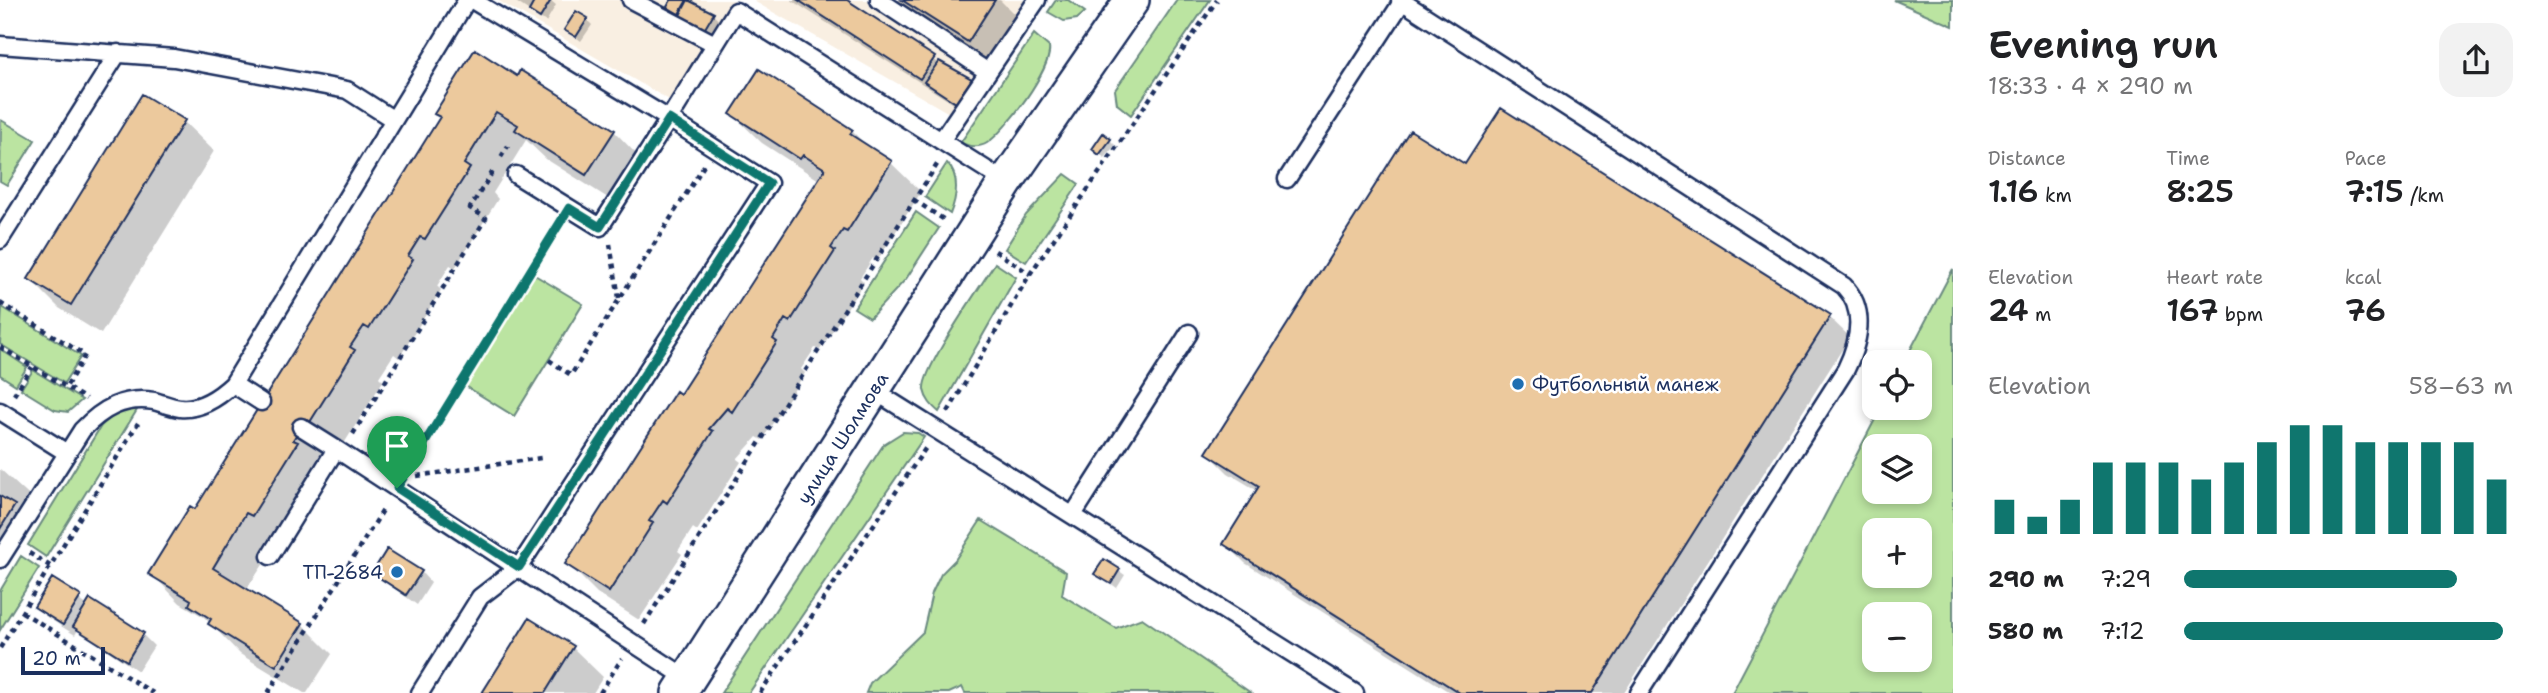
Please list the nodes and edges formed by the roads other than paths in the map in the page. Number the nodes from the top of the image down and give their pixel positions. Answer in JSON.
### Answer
{"nodes":[{"id":1,"x":469,"y":0,"type":"edge"},
{"id":2,"x":631,"y":0,"type":"edge"},
{"id":3,"x":879,"y":0,"type":"edge"},
{"id":4,"x":1037,"y":0,"type":"edge"},
{"id":5,"x":1132,"y":0,"type":"edge"},
{"id":6,"x":1401,"y":1,"type":"edge"},
{"id":7,"x":730,"y":5,"type":"edge"},
{"id":8,"x":715,"y":44,"type":"junction"},
{"id":9,"x":0,"y":46,"type":"edge"},
{"id":10,"x":118,"y":54,"type":"junction"},
{"id":11,"x":988,"y":72,"type":"junction"},
{"id":12,"x":669,"y":119,"type":"junction"},
{"id":13,"x":394,"y":120,"type":"junction"},
{"id":14,"x":945,"y":144,"type":"junction"},
{"id":15,"x":516,"y":175,"type":"dead end"},
{"id":16,"x":1287,"y":179,"type":"dead end"},
{"id":17,"x":1006,"y":183,"type":"junction"},
{"id":18,"x":0,"y":240,"type":"edge"},
{"id":19,"x":1189,"y":333,"type":"dead end"},
{"id":20,"x":233,"y":384,"type":"junction"},
{"id":21,"x":873,"y":390,"type":"junction"},
{"id":22,"x":261,"y":402,"type":"dead end"},
{"id":23,"x":1,"y":412,"type":"edge"},
{"id":24,"x":301,"y":427,"type":"dead end"},
{"id":25,"x":339,"y":451,"type":"junction"},
{"id":26,"x":67,"y":453,"type":"junction"},
{"id":27,"x":1073,"y":515,"type":"junction"},
{"id":28,"x":270,"y":556,"type":"dead end"},
{"id":29,"x":0,"y":559,"type":"edge"},
{"id":30,"x":519,"y":567,"type":"junction"},
{"id":31,"x":683,"y":686,"type":"edge"},
{"id":32,"x":420,"y":693,"type":"edge"},
{"id":33,"x":1356,"y":693,"type":"edge"},
{"id":34,"x":1639,"y":693,"type":"edge"}],
"edges":[{"from":1,"to":12,"type":"lane"},
{"from":1,"to":13,"type":"lane"},
{"from":2,"to":8,"type":"lane"},
{"from":3,"to":11,"type":"lane"},
{"from":4,"to":11,"type":"lane"},
{"from":5,"to":17,"type":"street","name":"улица Шолмова"},
{"from":6,"to":16,"type":"lane"},
{"from":6,"to":34,"type":"lane"},
{"from":7,"to":8,"type":"lane"},
{"from":7,"to":14,"type":"lane"},
{"from":8,"to":12,"type":"lane"},
{"from":9,"to":10,"type":"lane"},
{"from":10,"to":13,"type":"lane"},
{"from":10,"to":18,"type":"lane"},
{"from":11,"to":14,"type":"lane"},
{"from":12,"to":15,"type":"lane"},
{"from":12,"to":30,"type":"lane"},
{"from":13,"to":20,"type":"lane"},
{"from":14,"to":17,"type":"lane"},
{"from":17,"to":21,"type":"street","name":"улица Шолмова"},
{"from":19,"to":27,"type":"lane"},
{"from":20,"to":22,"type":"lane"},
{"from":20,"to":26,"type":"lane"},
{"from":21,"to":27,"type":"lane"},
{"from":21,"to":31,"type":"street","name":"улица Шолмова"},
{"from":23,"to":26,"type":"lane"},
{"from":24,"to":25,"type":"lane"},
{"from":25,"to":28,"type":"lane"},
{"from":25,"to":30,"type":"lane"},
{"from":26,"to":29,"type":"lane"},
{"from":27,"to":33,"type":"lane"},
{"from":30,"to":31,"type":"lane"},
{"from":30,"to":32,"type":"lane"}]}
